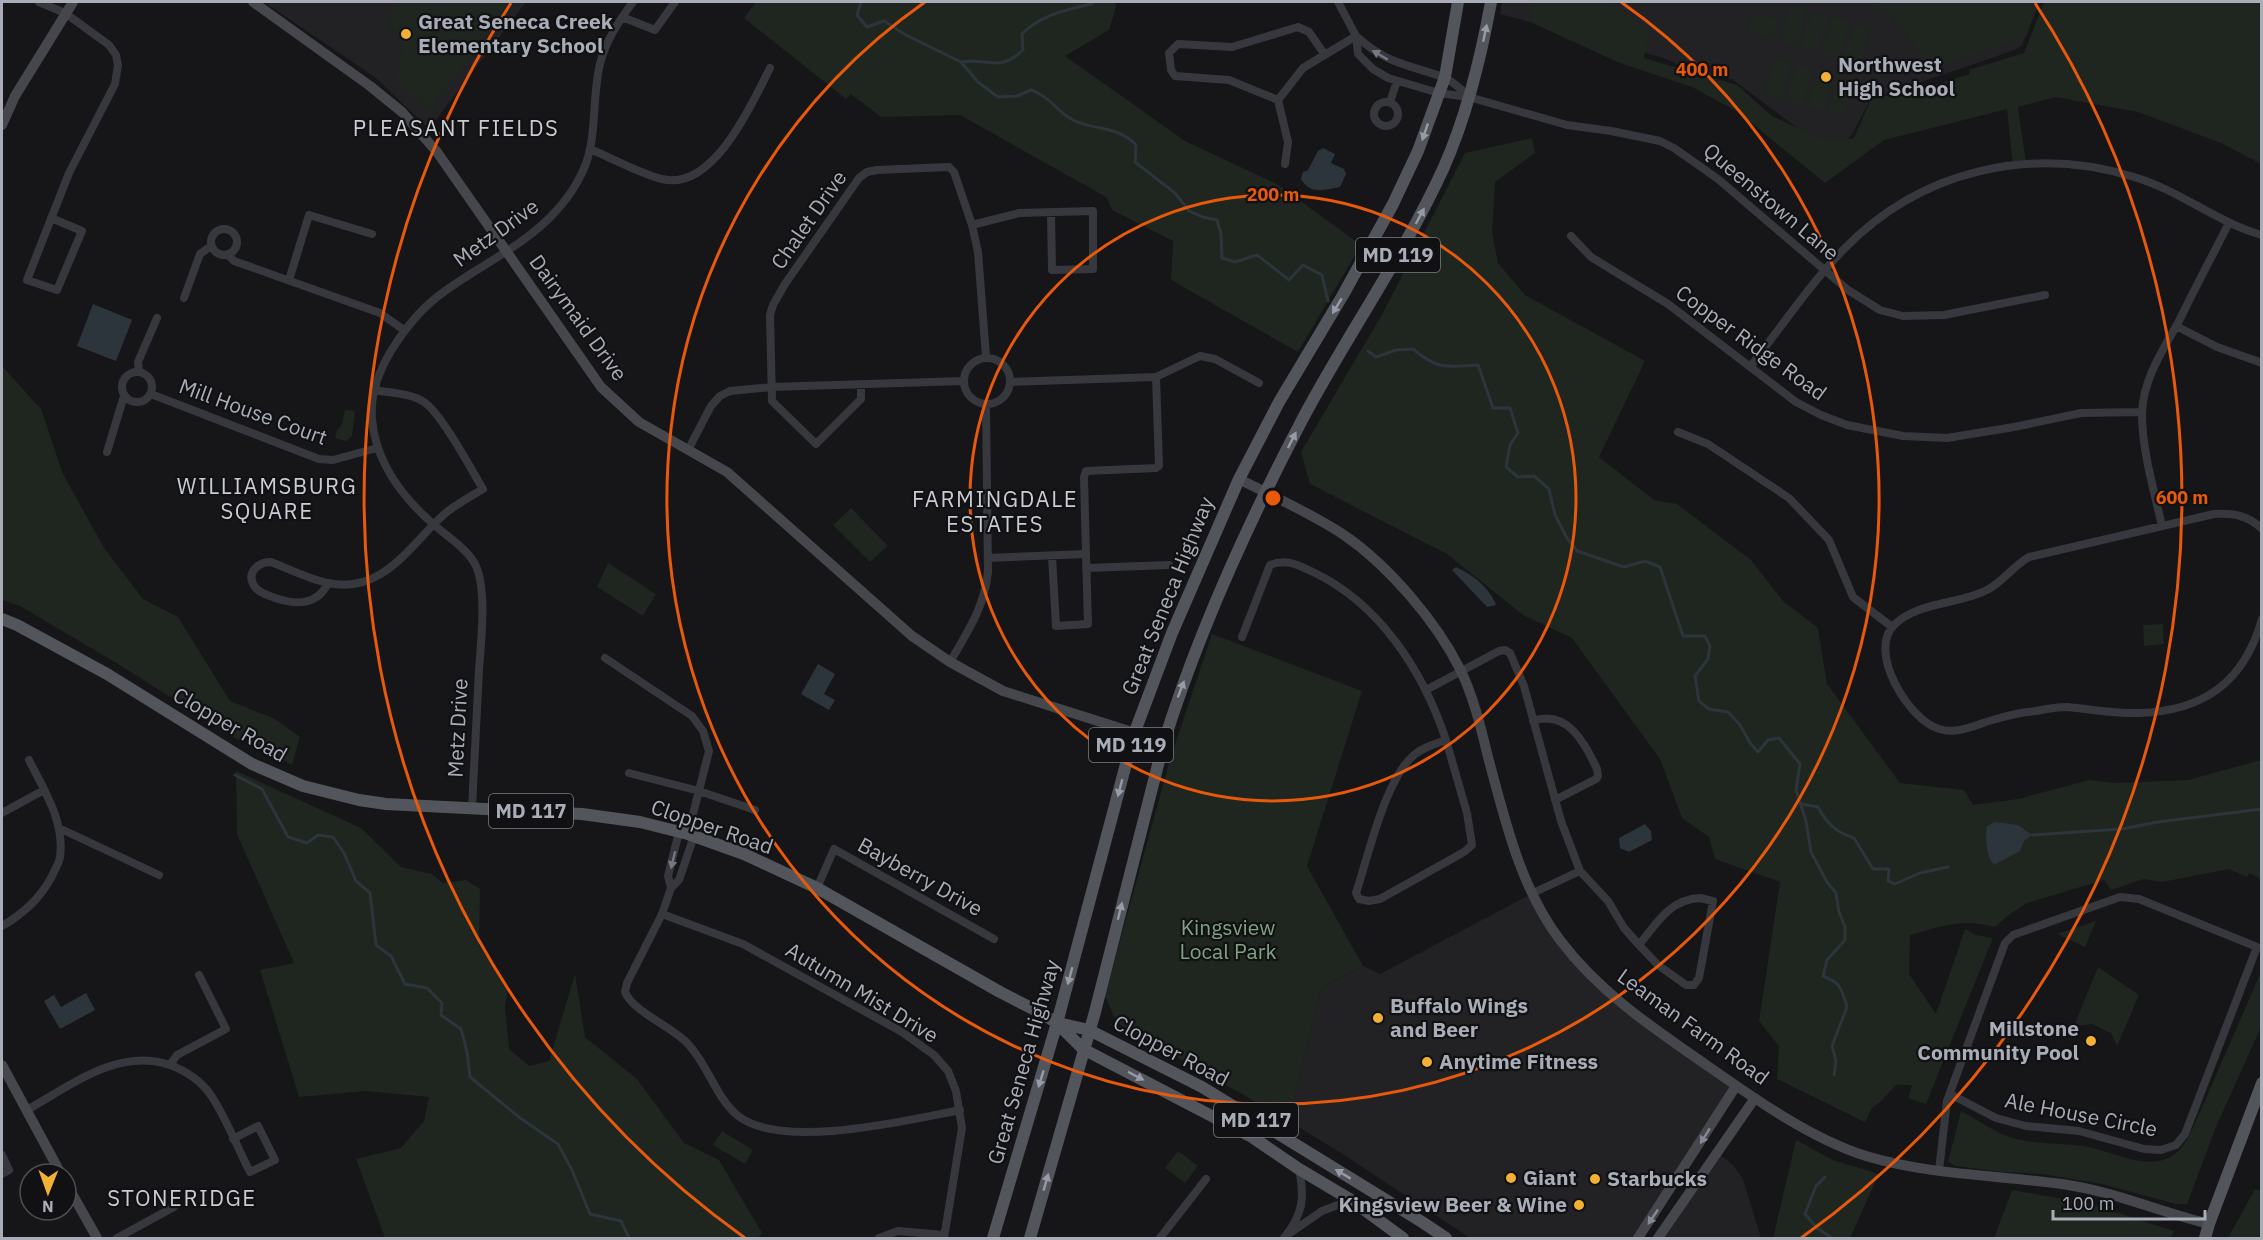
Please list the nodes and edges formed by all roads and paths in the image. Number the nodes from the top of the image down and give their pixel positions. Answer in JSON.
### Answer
{"nodes":[{"id":1,"x":39,"y":2,"type":"edge"},
{"id":2,"x":73,"y":2,"type":"edge"},
{"id":3,"x":253,"y":2,"type":"edge"},
{"id":4,"x":633,"y":2,"type":"edge"},
{"id":5,"x":675,"y":2,"type":"edge"},
{"id":6,"x":1338,"y":2,"type":"edge"},
{"id":7,"x":1458,"y":2,"type":"edge"},
{"id":8,"x":1491,"y":2,"type":"edge"},
{"id":9,"x":65,"y":13,"type":"junction"},
{"id":10,"x":622,"y":17,"type":"junction"},
{"id":11,"x":1356,"y":36,"type":"junction"},
{"id":12,"x":1325,"y":55,"type":"junction"},
{"id":13,"x":1408,"y":66,"type":"junction"},
{"id":14,"x":771,"y":68,"type":"dead end"},
{"id":15,"x":1445,"y":77,"type":"junction"},
{"id":16,"x":1401,"y":82,"type":"junction"},
{"id":17,"x":1439,"y":93,"type":"junction"},
{"id":18,"x":1469,"y":97,"type":"junction"},
{"id":19,"x":1278,"y":100,"type":"junction"},
{"id":20,"x":1390,"y":102,"type":"dead end"},
{"id":21,"x":2,"y":125,"type":"edge"},
{"id":22,"x":590,"y":149,"type":"junction"},
{"id":23,"x":1285,"y":164,"type":"dead end"},
{"id":24,"x":1051,"y":213,"type":"junction"},
{"id":25,"x":51,"y":218,"type":"junction"},
{"id":26,"x":2229,"y":223,"type":"junction"},
{"id":27,"x":972,"y":225,"type":"junction"},
{"id":28,"x":372,"y":234,"type":"dead end"},
{"id":29,"x":2262,"y":235,"type":"edge"},
{"id":30,"x":1571,"y":236,"type":"dead end"},
{"id":31,"x":211,"y":246,"type":"junction"},
{"id":32,"x":506,"y":252,"type":"junction"},
{"id":33,"x":228,"y":255,"type":"junction"},
{"id":34,"x":1825,"y":270,"type":"junction"},
{"id":35,"x":289,"y":280,"type":"junction"},
{"id":36,"x":2046,"y":295,"type":"dead end"},
{"id":37,"x":184,"y":298,"type":"dead end"},
{"id":38,"x":158,"y":318,"type":"dead end"},
{"id":39,"x":2176,"y":326,"type":"junction"},
{"id":40,"x":404,"y":330,"type":"junction"},
{"id":41,"x":986,"y":357,"type":"junction"},
{"id":42,"x":2262,"y":363,"type":"edge"},
{"id":43,"x":1751,"y":366,"type":"junction"},
{"id":44,"x":139,"y":372,"type":"junction"},
{"id":45,"x":1156,"y":377,"type":"junction"},
{"id":46,"x":963,"y":381,"type":"junction"},
{"id":47,"x":1010,"y":382,"type":"junction"},
{"id":48,"x":1258,"y":383,"type":"dead end"},
{"id":49,"x":861,"y":386,"type":"junction"},
{"id":50,"x":771,"y":387,"type":"junction"},
{"id":51,"x":374,"y":390,"type":"junction"},
{"id":52,"x":151,"y":394,"type":"junction"},
{"id":53,"x":126,"y":397,"type":"junction"},
{"id":54,"x":986,"y":405,"type":"junction"},
{"id":55,"x":2142,"y":412,"type":"junction"},
{"id":56,"x":1678,"y":432,"type":"dead end"},
{"id":57,"x":377,"y":448,"type":"junction"},
{"id":58,"x":688,"y":450,"type":"junction"},
{"id":59,"x":107,"y":452,"type":"dead end"},
{"id":60,"x":1239,"y":479,"type":"junction"},
{"id":61,"x":1265,"y":492,"type":"junction"},
{"id":62,"x":435,"y":526,"type":"junction"},
{"id":63,"x":2162,"y":526,"type":"junction"},
{"id":64,"x":2262,"y":529,"type":"edge"},
{"id":65,"x":1086,"y":554,"type":"junction"},
{"id":66,"x":1052,"y":556,"type":"junction"},
{"id":67,"x":988,"y":558,"type":"junction"},
{"id":68,"x":1169,"y":565,"type":"dead end"},
{"id":69,"x":1086,"y":568,"type":"junction"},
{"id":70,"x":328,"y":583,"type":"junction"},
{"id":71,"x":2,"y":620,"type":"edge"},
{"id":72,"x":2261,"y":625,"type":"edge"},
{"id":73,"x":1892,"y":627,"type":"junction"},
{"id":74,"x":1242,"y":637,"type":"dead end"},
{"id":75,"x":605,"y":658,"type":"dead end"},
{"id":76,"x":950,"y":662,"type":"junction"},
{"id":77,"x":1461,"y":670,"type":"junction"},
{"id":78,"x":1426,"y":690,"type":"junction"},
{"id":79,"x":1533,"y":721,"type":"junction"},
{"id":80,"x":1134,"y":734,"type":"junction"},
{"id":81,"x":1446,"y":740,"type":"junction"},
{"id":82,"x":1163,"y":745,"type":"junction"},
{"id":83,"x":29,"y":760,"type":"dead end"},
{"id":84,"x":629,"y":773,"type":"dead end"},
{"id":85,"x":44,"y":790,"type":"junction"},
{"id":86,"x":699,"y":791,"type":"junction"},
{"id":87,"x":1555,"y":800,"type":"junction"},
{"id":88,"x":472,"y":808,"type":"junction"},
{"id":89,"x":755,"y":810,"type":"dead end"},
{"id":90,"x":2,"y":813,"type":"edge"},
{"id":91,"x":59,"y":828,"type":"junction"},
{"id":92,"x":687,"y":834,"type":"junction"},
{"id":93,"x":1580,"y":871,"type":"junction"},
{"id":94,"x":159,"y":875,"type":"dead end"},
{"id":95,"x":671,"y":888,"type":"junction"},
{"id":96,"x":817,"y":888,"type":"junction"},
{"id":97,"x":1533,"y":893,"type":"junction"},
{"id":98,"x":662,"y":914,"type":"junction"},
{"id":99,"x":2,"y":926,"type":"edge"},
{"id":100,"x":994,"y":939,"type":"dead end"},
{"id":101,"x":1639,"y":945,"type":"junction"},
{"id":102,"x":2260,"y":948,"type":"edge"},
{"id":103,"x":199,"y":975,"type":"dead end"},
{"id":104,"x":1057,"y":1023,"type":"junction"},
{"id":105,"x":1089,"y":1030,"type":"junction"},
{"id":106,"x":1083,"y":1049,"type":"junction"},
{"id":107,"x":2,"y":1065,"type":"edge"},
{"id":108,"x":170,"y":1065,"type":"junction"},
{"id":109,"x":2262,"y":1083,"type":"edge"},
{"id":110,"x":1736,"y":1086,"type":"junction"},
{"id":111,"x":1950,"y":1094,"type":"junction"},
{"id":112,"x":1755,"y":1098,"type":"junction"},
{"id":113,"x":27,"y":1110,"type":"junction"},
{"id":114,"x":960,"y":1110,"type":"junction"},
{"id":115,"x":233,"y":1139,"type":"junction"},
{"id":116,"x":2,"y":1155,"type":"edge"},
{"id":117,"x":55,"y":1162,"type":"edge"},
{"id":118,"x":1299,"y":1169,"type":"junction"},
{"id":119,"x":1939,"y":1170,"type":"junction"},
{"id":120,"x":2,"y":1174,"type":"edge"},
{"id":121,"x":1206,"y":1179,"type":"dead end"},
{"id":122,"x":1350,"y":1200,"type":"junction"},
{"id":123,"x":78,"y":1205,"type":"edge"},
{"id":124,"x":174,"y":1207,"type":"dead end"},
{"id":125,"x":2209,"y":1224,"type":"junction"},
{"id":126,"x":944,"y":1237,"type":"edge"},
{"id":127,"x":1286,"y":1237,"type":"edge"},
{"id":128,"x":97,"y":1239,"type":"edge"},
{"id":129,"x":117,"y":1239,"type":"edge"},
{"id":130,"x":879,"y":1239,"type":"edge"},
{"id":131,"x":993,"y":1239,"type":"edge"},
{"id":132,"x":1030,"y":1239,"type":"edge"},
{"id":133,"x":1160,"y":1239,"type":"edge"},
{"id":134,"x":1403,"y":1239,"type":"edge"},
{"id":135,"x":1446,"y":1239,"type":"edge"},
{"id":136,"x":1638,"y":1239,"type":"edge"},
{"id":137,"x":1658,"y":1239,"type":"edge"},
{"id":138,"x":2196,"y":1239,"type":"edge"},
{"id":139,"x":2205,"y":1239,"type":"edge"}],
"edges":[{"from":1,"to":9,"type":"street"},
{"from":2,"to":9,"type":"street"},
{"from":3,"to":32,"type":"street","name":"Dairymaid Drive"},
{"from":4,"to":10,"type":"street","name":"Metz Drive"},
{"from":5,"to":10,"type":"street"},
{"from":6,"to":11,"type":"street","name":"Queenstown Lane"},
{"from":7,"to":15,"type":"main road","name":"Great Seneca Highway","number":"MD 119"},
{"from":18,"to":8,"type":"main road","number":"MD 119","one_way":true},
{"from":9,"to":21,"type":"street"},
{"from":9,"to":25,"type":"street"},
{"from":10,"to":22,"type":"street","name":"Metz Drive"},
{"from":11,"to":12,"type":"street"},
{"from":13,"to":11,"type":"street","one_way":true},
{"from":11,"to":16,"type":"street","name":"Queenstown Lane"},
{"from":12,"to":19,"type":"street"},
{"from":12,"to":19,"type":"street"},
{"from":13,"to":15,"type":"street"},
{"from":13,"to":16,"type":"street"},
{"from":14,"to":22,"type":"street"},
{"from":15,"to":17,"type":"main road","name":"Great Seneca Highway","number":"MD 119"},
{"from":15,"to":18,"type":"street"},
{"from":16,"to":17,"type":"street","name":"Queenstown Lane"},
{"from":16,"to":20,"type":"street"},
{"from":17,"to":18,"type":"street","name":"Queenstown Lane"},
{"from":17,"to":60,"type":"main road","name":"Great Seneca Highway","number":"MD 119","one_way":true},
{"from":18,"to":34,"type":"street","name":"Queenstown Lane"},
{"from":61,"to":18,"type":"main road","number":"MD 119","one_way":true},
{"from":19,"to":23,"type":"street"},
{"from":22,"to":32,"type":"street","name":"Metz Drive"},
{"from":24,"to":24,"type":"street"},
{"from":24,"to":27,"type":"street"},
{"from":25,"to":25,"type":"street"},
{"from":26,"to":29,"type":"street"},
{"from":26,"to":34,"type":"street"},
{"from":26,"to":39,"type":"street"},
{"from":27,"to":41,"type":"street","name":"Chalet Drive"},
{"from":27,"to":50,"type":"street","name":"Chalet Drive"},
{"from":28,"to":35,"type":"street"},
{"from":30,"to":43,"type":"street","name":"Copper Ridge Road"},
{"from":31,"to":33,"type":"street"},
{"from":31,"to":33,"type":"street"},
{"from":31,"to":37,"type":"street"},
{"from":32,"to":40,"type":"street","name":"Metz Drive"},
{"from":32,"to":58,"type":"street","name":"Dairymaid Drive"},
{"from":33,"to":35,"type":"street"},
{"from":34,"to":36,"type":"street","name":"Queenstown Lane"},
{"from":34,"to":43,"type":"street"},
{"from":35,"to":40,"type":"street"},
{"from":38,"to":44,"type":"street"},
{"from":39,"to":42,"type":"street"},
{"from":39,"to":55,"type":"street"},
{"from":40,"to":51,"type":"street","name":"Metz Drive"},
{"from":41,"to":46,"type":"street"},
{"from":41,"to":47,"type":"street"},
{"from":43,"to":55,"type":"street","name":"Copper Ridge Road"},
{"from":44,"to":52,"type":"street","name":"Mill House Court"},
{"from":44,"to":53,"type":"street"},
{"from":45,"to":47,"type":"street"},
{"from":45,"to":48,"type":"street"},
{"from":45,"to":65,"type":"street"},
{"from":46,"to":49,"type":"street"},
{"from":46,"to":54,"type":"street"},
{"from":47,"to":54,"type":"street"},
{"from":49,"to":50,"type":"street"},
{"from":49,"to":50,"type":"street"},
{"from":50,"to":58,"type":"street"},
{"from":51,"to":57,"type":"street","name":"Metz Drive"},
{"from":51,"to":62,"type":"street"},
{"from":52,"to":53,"type":"street","name":"Mill House Court"},
{"from":52,"to":57,"type":"street","name":"Mill House Court"},
{"from":53,"to":59,"type":"street"},
{"from":54,"to":67,"type":"street"},
{"from":55,"to":63,"type":"street"},
{"from":56,"to":73,"type":"street"},
{"from":57,"to":62,"type":"street","name":"Metz Drive"},
{"from":58,"to":76,"type":"street","name":"Dairymaid Drive"},
{"from":60,"to":61,"type":"street","name":"Leaman Farm Road"},
{"from":60,"to":80,"type":"main road","name":"Great Seneca Highway","number":"MD 119"},
{"from":61,"to":77,"type":"street","name":"Leaman Farm Road"},
{"from":82,"to":61,"type":"main road","number":"MD 119","one_way":true},
{"from":62,"to":70,"type":"street"},
{"from":62,"to":88,"type":"street","name":"Metz Drive"},
{"from":63,"to":64,"type":"street"},
{"from":63,"to":73,"type":"street"},
{"from":65,"to":66,"type":"street"},
{"from":65,"to":69,"type":"street"},
{"from":66,"to":67,"type":"street"},
{"from":66,"to":69,"type":"street"},
{"from":67,"to":76,"type":"street"},
{"from":68,"to":69,"type":"street"},
{"from":70,"to":70,"type":"street"},
{"from":71,"to":88,"type":"main road","name":"Clopper Road","number":"MD 117"},
{"from":72,"to":73,"type":"street"},
{"from":74,"to":78,"type":"street"},
{"from":75,"to":86,"type":"street"},
{"from":76,"to":80,"type":"street","name":"Dairymaid Drive"},
{"from":77,"to":78,"type":"street"},
{"from":77,"to":79,"type":"street"},
{"from":77,"to":97,"type":"street","name":"Leaman Farm Road"},
{"from":78,"to":81,"type":"street"},
{"from":79,"to":87,"type":"street"},
{"from":79,"to":87,"type":"street"},
{"from":80,"to":82,"type":"street","name":"Dairymaid Drive"},
{"from":80,"to":104,"type":"main road","name":"Great Seneca Highway","number":"MD 119","one_way":true},
{"from":81,"to":81,"type":"street"},
{"from":105,"to":82,"type":"main road","number":"MD 119","one_way":true},
{"from":83,"to":85,"type":"street"},
{"from":84,"to":86,"type":"street"},
{"from":85,"to":90,"type":"street"},
{"from":85,"to":91,"type":"street"},
{"from":86,"to":89,"type":"street"},
{"from":86,"to":92,"type":"street"},
{"from":87,"to":93,"type":"street"},
{"from":88,"to":92,"type":"main road","name":"Clopper Road","number":"MD 117"},
{"from":91,"to":94,"type":"street"},
{"from":91,"to":99,"type":"street"},
{"from":92,"to":95,"type":"street"},
{"from":92,"to":95,"type":"street","one_way":true},
{"from":92,"to":96,"type":"main road","name":"Clopper Road","number":"MD 117"},
{"from":93,"to":97,"type":"street"},
{"from":93,"to":101,"type":"street"},
{"from":95,"to":98,"type":"street"},
{"from":96,"to":100,"type":"street","name":"Bayberry Drive"},
{"from":96,"to":104,"type":"main road","name":"Clopper Road","number":"MD 117"},
{"from":97,"to":110,"type":"street","name":"Leaman Farm Road"},
{"from":98,"to":114,"type":"street","name":"Autumn Mist Drive"},
{"from":98,"to":114,"type":"street"},
{"from":101,"to":101,"type":"street"},
{"from":102,"to":111,"type":"street","name":"Ale House Circle"},
{"from":102,"to":111,"type":"street","name":"Ale House Circle"},
{"from":103,"to":108,"type":"street"},
{"from":104,"to":105,"type":"main road","name":"Clopper Road","number":"MD 117"},
{"from":104,"to":106,"type":"main road","name":"Clopper Road","number":"MD 117"},
{"from":104,"to":131,"type":"main road","name":"Great Seneca Highway","number":"MD 119","one_way":true},
{"from":105,"to":106,"type":"main road","number":"MD 119"},
{"from":135,"to":105,"type":"main road","name":"Clopper Road","number":"MD 117","one_way":true},
{"from":106,"to":118,"type":"main road","name":"Clopper Road","number":"MD 117","one_way":true},
{"from":132,"to":106,"type":"main road","number":"MD 119","one_way":true},
{"from":107,"to":113,"type":"street"},
{"from":108,"to":113,"type":"street"},
{"from":108,"to":115,"type":"street"},
{"from":109,"to":125,"type":"main road"},
{"from":110,"to":112,"type":"street","name":"Leaman Farm Road"},
{"from":110,"to":136,"type":"street","one_way":true},
{"from":111,"to":119,"type":"street","name":"Ale House Circle"},
{"from":112,"to":119,"type":"street","name":"Leaman Farm Road"},
{"from":112,"to":137,"type":"street"},
{"from":113,"to":117,"type":"street"},
{"from":114,"to":126,"type":"street","name":"Autumn Mist Drive"},
{"from":115,"to":115,"type":"street"},
{"from":116,"to":120,"type":"street"},
{"from":118,"to":122,"type":"main road","name":"Clopper Road","number":"MD 117"},
{"from":118,"to":127,"type":"street"},
{"from":119,"to":125,"type":"street","name":"Leaman Farm Road"},
{"from":121,"to":133,"type":"street"},
{"from":122,"to":127,"type":"street"},
{"from":122,"to":134,"type":"main road","name":"Clopper Road","number":"MD 117"},
{"from":123,"to":128,"type":"street"},
{"from":124,"to":129,"type":"street"},
{"from":125,"to":138,"type":"main road"},
{"from":125,"to":139,"type":"main road"},
{"from":126,"to":130,"type":"street"}]}
